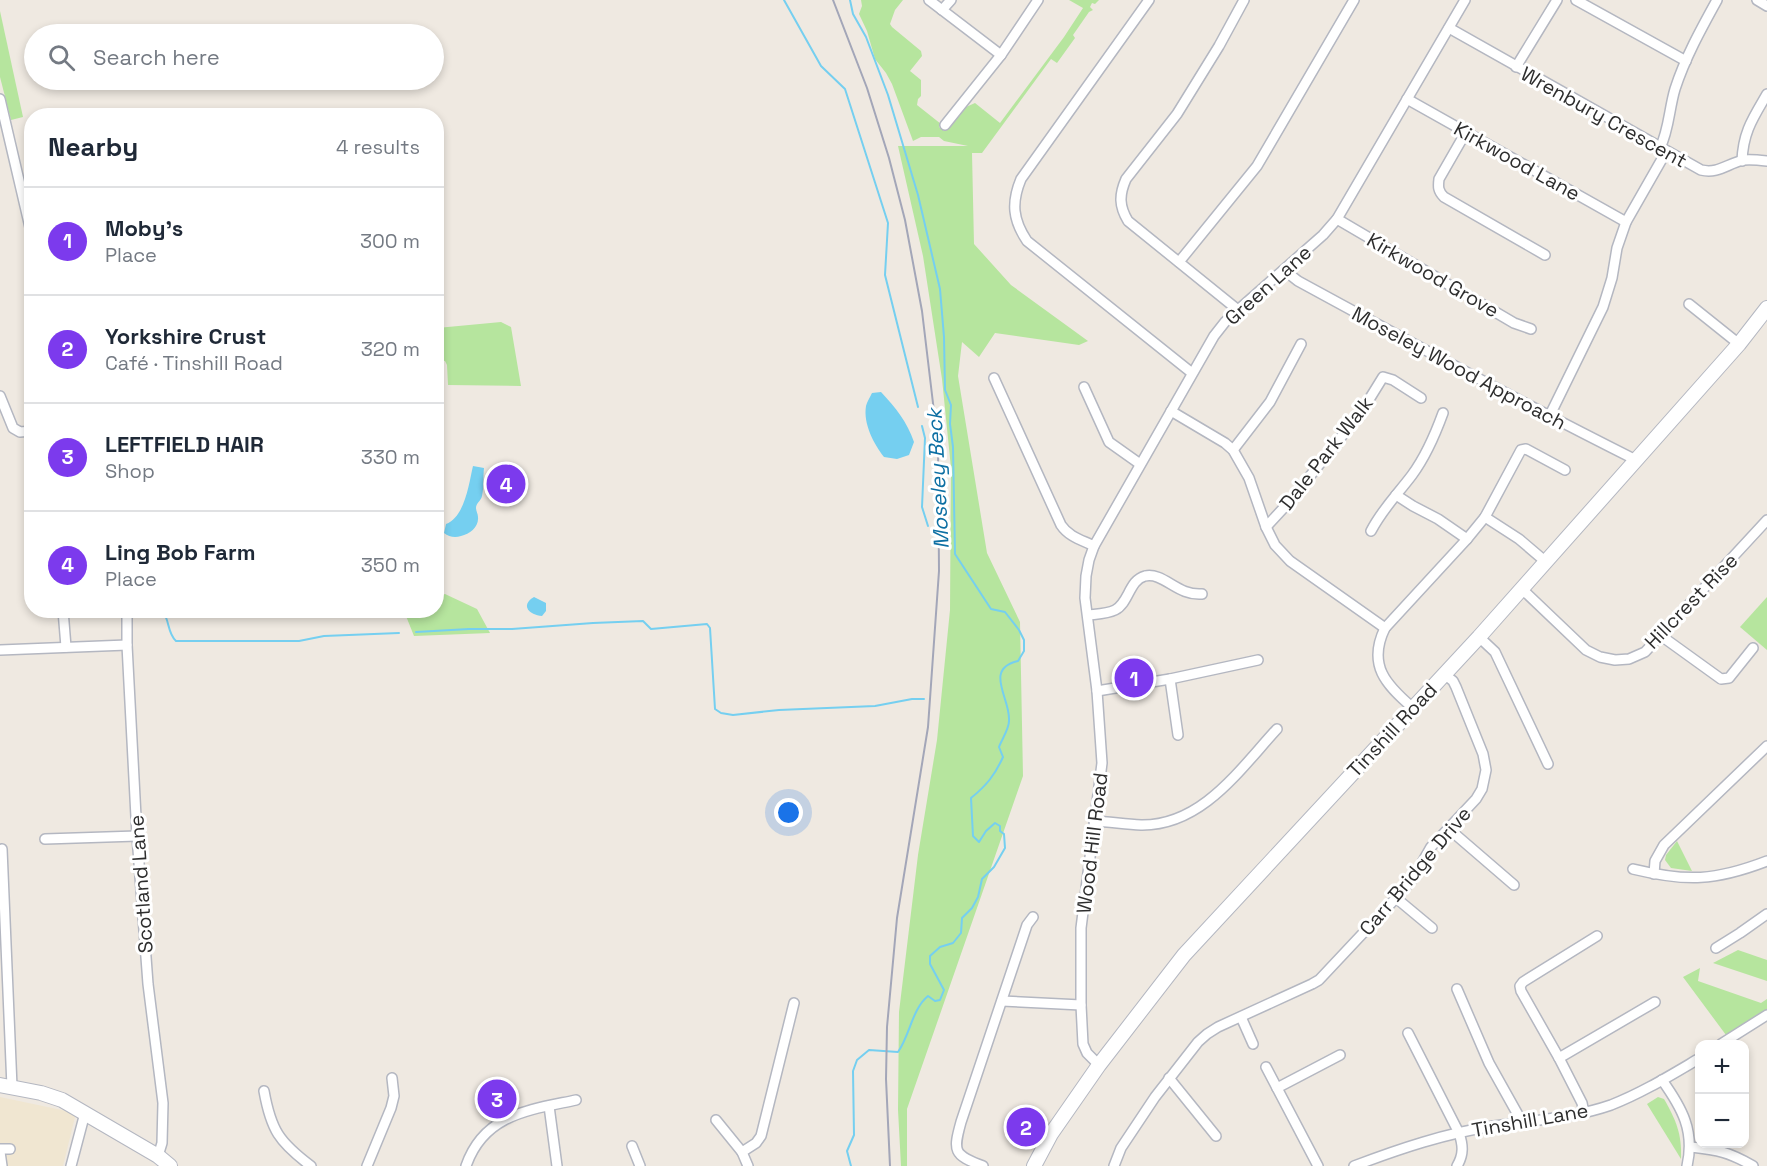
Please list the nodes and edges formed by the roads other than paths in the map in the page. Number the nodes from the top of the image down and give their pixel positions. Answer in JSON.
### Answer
{"nodes":[{"id":1,"x":929,"y":0,"type":"edge"},
{"id":2,"x":951,"y":0,"type":"edge"},
{"id":3,"x":1038,"y":0,"type":"edge"},
{"id":4,"x":1149,"y":0,"type":"edge"},
{"id":5,"x":1244,"y":0,"type":"edge"},
{"id":6,"x":1354,"y":0,"type":"edge"},
{"id":7,"x":1465,"y":0,"type":"edge"},
{"id":8,"x":1557,"y":0,"type":"edge"},
{"id":9,"x":1576,"y":0,"type":"edge"},
{"id":10,"x":1717,"y":0,"type":"edge"},
{"id":11,"x":1757,"y":0,"type":"edge"},
{"id":12,"x":1767,"y":6,"type":"edge"},
{"id":13,"x":942,"y":10,"type":"junction"},
{"id":14,"x":1449,"y":28,"type":"junction"},
{"id":15,"x":1001,"y":55,"type":"junction"},
{"id":16,"x":1686,"y":61,"type":"junction"},
{"id":17,"x":1516,"y":67,"type":"junction"},
{"id":18,"x":1767,"y":94,"type":"edge"},
{"id":19,"x":0,"y":99,"type":"edge"},
{"id":20,"x":1407,"y":99,"type":"junction"},
{"id":21,"x":945,"y":125,"type":"dead end"},
{"id":22,"x":1466,"y":132,"type":"junction"},
{"id":23,"x":1663,"y":150,"type":"junction"},
{"id":24,"x":1742,"y":161,"type":"junction"},
{"id":25,"x":1767,"y":161,"type":"edge"},
{"id":26,"x":24,"y":202,"type":"edge"},
{"id":27,"x":1337,"y":219,"type":"junction"},
{"id":28,"x":1626,"y":222,"type":"junction"},
{"id":29,"x":1545,"y":255,"type":"dead end"},
{"id":30,"x":1179,"y":262,"type":"junction"},
{"id":31,"x":1284,"y":270,"type":"junction"},
{"id":32,"x":1689,"y":304,"type":"dead end"},
{"id":33,"x":1767,"y":308,"type":"edge"},
{"id":34,"x":1238,"y":309,"type":"junction"},
{"id":35,"x":1531,"y":329,"type":"dead end"},
{"id":36,"x":1301,"y":344,"type":"dead end"},
{"id":37,"x":1739,"y":344,"type":"junction"},
{"id":38,"x":1192,"y":373,"type":"junction"},
{"id":39,"x":994,"y":378,"type":"dead end"},
{"id":40,"x":1084,"y":387,"type":"dead end"},
{"id":41,"x":0,"y":396,"type":"edge"},
{"id":42,"x":1420,"y":398,"type":"dead end"},
{"id":43,"x":1170,"y":411,"type":"junction"},
{"id":44,"x":1443,"y":413,"type":"dead end"},
{"id":45,"x":1549,"y":417,"type":"junction"},
{"id":46,"x":24,"y":432,"type":"edge"},
{"id":47,"x":1233,"y":450,"type":"junction"},
{"id":48,"x":1636,"y":460,"type":"junction"},
{"id":49,"x":1140,"y":464,"type":"junction"},
{"id":50,"x":1565,"y":470,"type":"dead end"},
{"id":51,"x":1396,"y":495,"type":"junction"},
{"id":52,"x":1485,"y":517,"type":"junction"},
{"id":53,"x":1767,"y":520,"type":"edge"},
{"id":54,"x":1266,"y":527,"type":"junction"},
{"id":55,"x":1371,"y":531,"type":"dead end"},
{"id":56,"x":1467,"y":539,"type":"junction"},
{"id":57,"x":1094,"y":546,"type":"junction"},
{"id":58,"x":1546,"y":562,"type":"junction"},
{"id":59,"x":1521,"y":589,"type":"junction"},
{"id":60,"x":1202,"y":594,"type":"dead end"},
{"id":61,"x":1088,"y":615,"type":"junction"},
{"id":62,"x":64,"y":618,"type":"edge"},
{"id":63,"x":127,"y":618,"type":"edge"},
{"id":64,"x":1385,"y":628,"type":"junction"},
{"id":65,"x":1660,"y":635,"type":"junction"},
{"id":66,"x":1479,"y":637,"type":"junction"},
{"id":67,"x":127,"y":645,"type":"junction"},
{"id":68,"x":66,"y":646,"type":"junction"},
{"id":69,"x":1754,"y":648,"type":"dead end"},
{"id":70,"x":0,"y":650,"type":"edge"},
{"id":71,"x":1257,"y":660,"type":"dead end"},
{"id":72,"x":1444,"y":674,"type":"junction"},
{"id":73,"x":1170,"y":679,"type":"junction"},
{"id":74,"x":1097,"y":691,"type":"junction"},
{"id":75,"x":1413,"y":708,"type":"junction"},
{"id":76,"x":1277,"y":729,"type":"dead end"},
{"id":77,"x":1178,"y":735,"type":"dead end"},
{"id":78,"x":1767,"y":746,"type":"edge"},
{"id":79,"x":1548,"y":764,"type":"dead end"},
{"id":80,"x":1094,"y":820,"type":"junction"},
{"id":81,"x":1449,"y":829,"type":"junction"},
{"id":82,"x":138,"y":836,"type":"junction"},
{"id":83,"x":45,"y":839,"type":"dead end"},
{"id":84,"x":2,"y":849,"type":"dead end"},
{"id":85,"x":1767,"y":861,"type":"edge"},
{"id":86,"x":1633,"y":869,"type":"dead end"},
{"id":87,"x":1654,"y":874,"type":"junction"},
{"id":88,"x":1514,"y":885,"type":"dead end"},
{"id":89,"x":1396,"y":898,"type":"junction"},
{"id":90,"x":1767,"y":914,"type":"edge"},
{"id":91,"x":1033,"y":917,"type":"dead end"},
{"id":92,"x":1432,"y":928,"type":"dead end"},
{"id":93,"x":1597,"y":936,"type":"dead end"},
{"id":94,"x":1716,"y":948,"type":"dead end"},
{"id":95,"x":1457,"y":989,"type":"dead end"},
{"id":96,"x":1002,"y":1001,"type":"junction"},
{"id":97,"x":1655,"y":1002,"type":"dead end"},
{"id":98,"x":794,"y":1003,"type":"dead end"},
{"id":99,"x":1081,"y":1005,"type":"junction"},
{"id":100,"x":1767,"y":1015,"type":"edge"},
{"id":101,"x":1240,"y":1017,"type":"junction"},
{"id":102,"x":1408,"y":1033,"type":"dead end"},
{"id":103,"x":1727,"y":1040,"type":"edge"},
{"id":104,"x":1253,"y":1044,"type":"dead end"},
{"id":105,"x":1340,"y":1055,"type":"dead end"},
{"id":106,"x":1559,"y":1058,"type":"junction"},
{"id":107,"x":1695,"y":1061,"type":"edge"},
{"id":108,"x":1100,"y":1065,"type":"junction"},
{"id":109,"x":1266,"y":1068,"type":"dead end"},
{"id":110,"x":392,"y":1078,"type":"dead end"},
{"id":111,"x":1169,"y":1078,"type":"junction"},
{"id":112,"x":1662,"y":1080,"type":"junction"},
{"id":113,"x":6,"y":1087,"type":"edge"},
{"id":114,"x":1276,"y":1088,"type":"junction"},
{"id":115,"x":264,"y":1091,"type":"dead end"},
{"id":116,"x":576,"y":1100,"type":"dead end"},
{"id":117,"x":549,"y":1106,"type":"junction"},
{"id":118,"x":85,"y":1113,"type":"junction"},
{"id":119,"x":1584,"y":1113,"type":"junction"},
{"id":120,"x":716,"y":1120,"type":"dead end"},
{"id":121,"x":1522,"y":1122,"type":"junction"},
{"id":122,"x":1459,"y":1133,"type":"junction"},
{"id":123,"x":1216,"y":1136,"type":"dead end"},
{"id":124,"x":632,"y":1146,"type":"dead end"},
{"id":125,"x":1690,"y":1147,"type":"junction"},
{"id":126,"x":10,"y":1149,"type":"dead end"},
{"id":127,"x":0,"y":1150,"type":"edge"},
{"id":128,"x":742,"y":1152,"type":"junction"},
{"id":129,"x":158,"y":1156,"type":"junction"},
{"id":130,"x":2,"y":1166,"type":"edge"},
{"id":131,"x":71,"y":1166,"type":"edge"},
{"id":132,"x":170,"y":1166,"type":"edge"},
{"id":133,"x":311,"y":1166,"type":"edge"},
{"id":134,"x":367,"y":1166,"type":"edge"},
{"id":135,"x":466,"y":1166,"type":"edge"},
{"id":136,"x":557,"y":1166,"type":"edge"},
{"id":137,"x":640,"y":1166,"type":"edge"},
{"id":138,"x":748,"y":1166,"type":"edge"},
{"id":139,"x":983,"y":1166,"type":"edge"},
{"id":140,"x":1034,"y":1166,"type":"edge"},
{"id":141,"x":1114,"y":1166,"type":"edge"},
{"id":142,"x":1318,"y":1166,"type":"edge"},
{"id":143,"x":1354,"y":1166,"type":"edge"},
{"id":144,"x":1457,"y":1166,"type":"edge"},
{"id":145,"x":1687,"y":1166,"type":"edge"},
{"id":146,"x":1753,"y":1166,"type":"edge"}],
"edges":[{"from":1,"to":13,"type":"street"},
{"from":2,"to":13,"type":"street"},
{"from":3,"to":15,"type":"street"},
{"from":4,"to":38,"type":"street"},
{"from":5,"to":30,"type":"street"},
{"from":6,"to":30,"type":"street"},
{"from":7,"to":14,"type":"street","name":"Green Lane"},
{"from":8,"to":17,"type":"street"},
{"from":9,"to":16,"type":"street"},
{"from":10,"to":16,"type":"street"},
{"from":11,"to":12,"type":"street"},
{"from":13,"to":15,"type":"street"},
{"from":14,"to":17,"type":"street","name":"Wrenbury Crescent"},
{"from":14,"to":20,"type":"street","name":"Green Lane"},
{"from":15,"to":21,"type":"street"},
{"from":16,"to":23,"type":"street"},
{"from":17,"to":23,"type":"street","name":"Wrenbury Crescent"},
{"from":18,"to":24,"type":"street"},
{"from":19,"to":26,"type":"street"},
{"from":20,"to":22,"type":"street","name":"Kirkwood Lane"},
{"from":20,"to":27,"type":"street","name":"Green Lane"},
{"from":22,"to":28,"type":"street","name":"Kirkwood Lane"},
{"from":22,"to":29,"type":"street"},
{"from":23,"to":24,"type":"street","name":"Wrenbury Crescent"},
{"from":23,"to":28,"type":"street"},
{"from":24,"to":25,"type":"street","name":"Wrenbury Crescent"},
{"from":27,"to":31,"type":"street","name":"Green Lane"},
{"from":27,"to":35,"type":"street","name":"Kirkwood Grove"},
{"from":28,"to":45,"type":"street"},
{"from":30,"to":34,"type":"street"},
{"from":31,"to":34,"type":"street","name":"Green Lane"},
{"from":31,"to":45,"type":"street","name":"Moseley Wood Approach"},
{"from":32,"to":37,"type":"street"},
{"from":33,"to":37,"type":"street","name":"Tinshill Road"},
{"from":34,"to":38,"type":"street","name":"Green Lane"},
{"from":36,"to":47,"type":"street"},
{"from":37,"to":48,"type":"street","name":"Tinshill Road"},
{"from":38,"to":43,"type":"street","name":"Green Lane"},
{"from":39,"to":57,"type":"street"},
{"from":40,"to":49,"type":"street"},
{"from":41,"to":46,"type":"street"},
{"from":42,"to":54,"type":"street","name":"Dale Park Walk"},
{"from":43,"to":47,"type":"street"},
{"from":43,"to":49,"type":"street","name":"Green Lane"},
{"from":44,"to":51,"type":"street"},
{"from":45,"to":48,"type":"street","name":"Moseley Wood Approach"},
{"from":47,"to":54,"type":"street"},
{"from":48,"to":58,"type":"street","name":"Tinshill Road"},
{"from":49,"to":57,"type":"street","name":"Green Lane"},
{"from":50,"to":52,"type":"street"},
{"from":51,"to":55,"type":"street"},
{"from":51,"to":56,"type":"street"},
{"from":52,"to":56,"type":"street"},
{"from":52,"to":58,"type":"street"},
{"from":53,"to":65,"type":"street","name":"Hillcrest Rise"},
{"from":54,"to":64,"type":"street"},
{"from":56,"to":64,"type":"street"},
{"from":57,"to":61,"type":"street","name":"Green Lane"},
{"from":58,"to":59,"type":"street","name":"Tinshill Road"},
{"from":59,"to":65,"type":"street","name":"Hillcrest Rise"},
{"from":59,"to":66,"type":"street","name":"Tinshill Road"},
{"from":60,"to":61,"type":"street"},
{"from":61,"to":74,"type":"street","name":"Wood Hill Road"},
{"from":62,"to":68,"type":"street"},
{"from":63,"to":67,"type":"street","name":"Scotland Lane"},
{"from":64,"to":75,"type":"street"},
{"from":65,"to":69,"type":"street"},
{"from":66,"to":72,"type":"street","name":"Tinshill Road"},
{"from":66,"to":79,"type":"street"},
{"from":67,"to":68,"type":"street"},
{"from":67,"to":82,"type":"street","name":"Scotland Lane"},
{"from":68,"to":70,"type":"street"},
{"from":71,"to":73,"type":"street"},
{"from":72,"to":75,"type":"street","name":"Tinshill Road"},
{"from":72,"to":81,"type":"street","name":"Carr Bridge Drive"},
{"from":73,"to":74,"type":"street"},
{"from":73,"to":77,"type":"street"},
{"from":74,"to":80,"type":"street","name":"Wood Hill Road"},
{"from":75,"to":108,"type":"street","name":"Tinshill Road"},
{"from":76,"to":80,"type":"street"},
{"from":78,"to":87,"type":"street"},
{"from":80,"to":99,"type":"street","name":"Wood Hill Road"},
{"from":81,"to":88,"type":"street"},
{"from":81,"to":89,"type":"street","name":"Carr Bridge Drive"},
{"from":82,"to":83,"type":"street"},
{"from":82,"to":129,"type":"street","name":"Scotland Lane"},
{"from":84,"to":113,"type":"street"},
{"from":85,"to":87,"type":"street"},
{"from":86,"to":87,"type":"street"},
{"from":89,"to":92,"type":"street"},
{"from":89,"to":101,"type":"street","name":"Carr Bridge Drive"},
{"from":90,"to":94,"type":"street"},
{"from":91,"to":96,"type":"street"},
{"from":93,"to":106,"type":"street"},
{"from":95,"to":121,"type":"street"},
{"from":96,"to":99,"type":"street"},
{"from":96,"to":139,"type":"street"},
{"from":97,"to":106,"type":"street"},
{"from":98,"to":128,"type":"street"},
{"from":99,"to":108,"type":"street","name":"Wood Hill Road"},
{"from":100,"to":103,"type":"street"},
{"from":101,"to":104,"type":"street"},
{"from":101,"to":111,"type":"street","name":"Carr Bridge Drive"},
{"from":102,"to":122,"type":"street"},
{"from":105,"to":114,"type":"street"},
{"from":106,"to":119,"type":"street"},
{"from":107,"to":112,"type":"street","name":"Tinshill Lane"},
{"from":108,"to":140,"type":"street","name":"Tinshill Road"},
{"from":109,"to":114,"type":"street"},
{"from":110,"to":134,"type":"street"},
{"from":111,"to":123,"type":"street"},
{"from":111,"to":141,"type":"street","name":"Carr Bridge Drive"},
{"from":112,"to":119,"type":"street","name":"Tinshill Lane"},
{"from":112,"to":125,"type":"street"},
{"from":113,"to":118,"type":"street"},
{"from":114,"to":142,"type":"street"},
{"from":115,"to":133,"type":"street"},
{"from":116,"to":117,"type":"street"},
{"from":117,"to":135,"type":"street"},
{"from":117,"to":136,"type":"street"},
{"from":118,"to":129,"type":"street"},
{"from":118,"to":131,"type":"street"},
{"from":119,"to":121,"type":"street","name":"Tinshill Lane"},
{"from":120,"to":128,"type":"street"},
{"from":121,"to":122,"type":"street","name":"Tinshill Lane"},
{"from":122,"to":143,"type":"street","name":"Tinshill Lane"},
{"from":122,"to":144,"type":"street"},
{"from":124,"to":137,"type":"street"},
{"from":125,"to":145,"type":"street"},
{"from":125,"to":146,"type":"street"},
{"from":126,"to":127,"type":"street"},
{"from":127,"to":130,"type":"street"},
{"from":128,"to":138,"type":"street"},
{"from":129,"to":132,"type":"street"}]}
